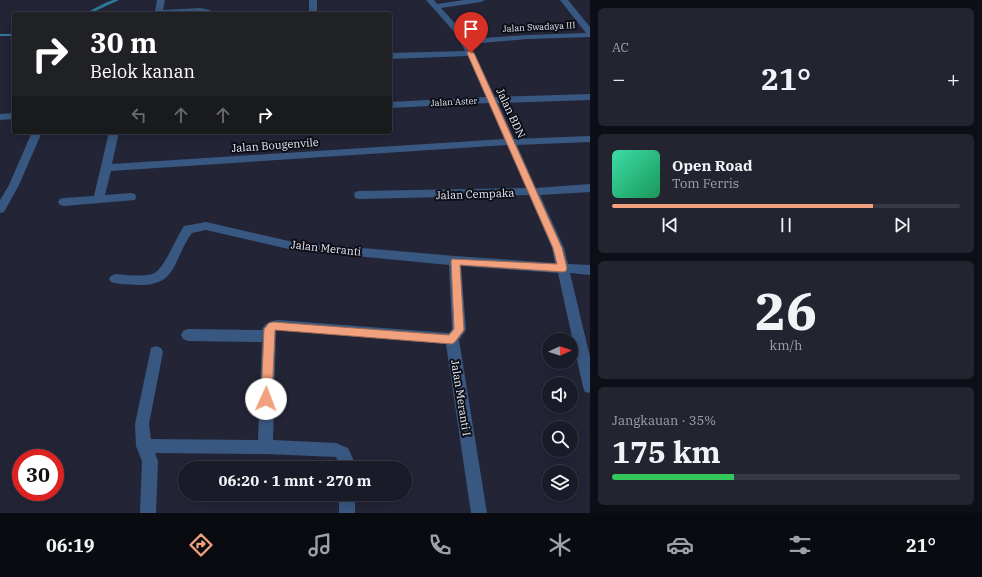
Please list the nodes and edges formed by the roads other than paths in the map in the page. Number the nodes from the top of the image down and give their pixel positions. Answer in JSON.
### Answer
{"nodes":[{"id":1,"x":161,"y":0,"type":"edge"},
{"id":2,"x":313,"y":0,"type":"edge"},
{"id":3,"x":481,"y":0,"type":"edge"},
{"id":4,"x":564,"y":0,"type":"edge"},
{"id":5,"x":433,"y":3,"type":"edge"},
{"id":6,"x":159,"y":12,"type":"joint"},
{"id":7,"x":207,"y":12,"type":"edge"},
{"id":8,"x":313,"y":12,"type":"edge"},
{"id":9,"x":590,"y":32,"type":"edge"},
{"id":10,"x":590,"y":35,"type":"edge"},
{"id":11,"x":465,"y":42,"type":"junction"},
{"id":12,"x":471,"y":53,"type":"junction"},
{"id":13,"x":392,"y":56,"type":"edge"},
{"id":14,"x":590,"y":97,"type":"edge"},
{"id":15,"x":491,"y":100,"type":"junction"},
{"id":16,"x":392,"y":105,"type":"edge"},
{"id":17,"x":12,"y":116,"type":"edge"},
{"id":18,"x":0,"y":117,"type":"edge"},
{"id":19,"x":36,"y":134,"type":"edge"},
{"id":20,"x":114,"y":134,"type":"edge"},
{"id":21,"x":590,"y":139,"type":"edge"},
{"id":22,"x":511,"y":142,"type":"junction"},
{"id":23,"x":106,"y":168,"type":"junction"},
{"id":24,"x":590,"y":188,"type":"edge"},
{"id":25,"x":533,"y":192,"type":"junction"},
{"id":26,"x":359,"y":196,"type":"dead end"},
{"id":27,"x":131,"y":197,"type":"dead end"},
{"id":28,"x":99,"y":199,"type":"junction"},
{"id":29,"x":64,"y":202,"type":"dead end"},
{"id":30,"x":0,"y":209,"type":"edge"},
{"id":31,"x":455,"y":261,"type":"junction"},
{"id":32,"x":565,"y":268,"type":"junction"},
{"id":33,"x":590,"y":270,"type":"edge"},
{"id":34,"x":115,"y":279,"type":"dead end"},
{"id":35,"x":188,"y":335,"type":"dead end"},
{"id":36,"x":269,"y":336,"type":"junction"},
{"id":37,"x":452,"y":339,"type":"junction"},
{"id":38,"x":156,"y":352,"type":"dead end"},
{"id":39,"x":590,"y":387,"type":"edge"},
{"id":40,"x":144,"y":446,"type":"junction"},
{"id":41,"x":265,"y":447,"type":"junction"},
{"id":42,"x":347,"y":461,"type":"edge"},
{"id":43,"x":347,"y":501,"type":"edge"},
{"id":44,"x":148,"y":513,"type":"edge"},
{"id":45,"x":347,"y":513,"type":"edge"},
{"id":46,"x":479,"y":513,"type":"edge"}],
"edges":[{"from":1,"to":6,"type":"street"},
{"from":2,"to":8,"type":"street"},
{"from":3,"to":5,"type":"street"},
{"from":4,"to":9,"type":"street"},
{"from":5,"to":11,"type":"street","name":"Jalan BDN"},
{"from":6,"to":7,"type":"street"},
{"from":10,"to":11,"type":"street","name":"Jalan Swadaya III"},
{"from":11,"to":12,"type":"street","name":"Jalan BDN"},
{"from":12,"to":13,"type":"street"},
{"from":12,"to":15,"type":"street","name":"Jalan BDN"},
{"from":14,"to":15,"type":"street","name":"Jalan Aster"},
{"from":15,"to":16,"type":"street","name":"Jalan Aster"},
{"from":15,"to":22,"type":"street","name":"Jalan BDN"},
{"from":17,"to":18,"type":"street"},
{"from":19,"to":30,"type":"street"},
{"from":20,"to":23,"type":"street"},
{"from":21,"to":22,"type":"street","name":"Jalan Bougenvile"},
{"from":22,"to":23,"type":"street","name":"Jalan Bougenvile"},
{"from":22,"to":25,"type":"street","name":"Jalan BDN"},
{"from":23,"to":28,"type":"street"},
{"from":24,"to":25,"type":"street","name":"Jalan Cempaka"},
{"from":25,"to":26,"type":"street","name":"Jalan Cempaka"},
{"from":25,"to":32,"type":"street","name":"Jalan BDN"},
{"from":27,"to":28,"type":"street"},
{"from":28,"to":29,"type":"street"},
{"from":31,"to":32,"type":"street","name":"Jalan Meranti"},
{"from":31,"to":34,"type":"street","name":"Jalan Meranti"},
{"from":31,"to":37,"type":"street","name":"Jalan Meranti I"},
{"from":32,"to":33,"type":"street","name":"Jalan Meranti"},
{"from":32,"to":39,"type":"street","name":"Jalan BDN"},
{"from":35,"to":36,"type":"street"},
{"from":36,"to":37,"type":"street"},
{"from":36,"to":41,"type":"street"},
{"from":37,"to":46,"type":"street","name":"Jalan Meranti I"},
{"from":38,"to":40,"type":"street"},
{"from":40,"to":41,"type":"street"},
{"from":40,"to":44,"type":"street"},
{"from":41,"to":42,"type":"street"},
{"from":43,"to":45,"type":"street"}]}
